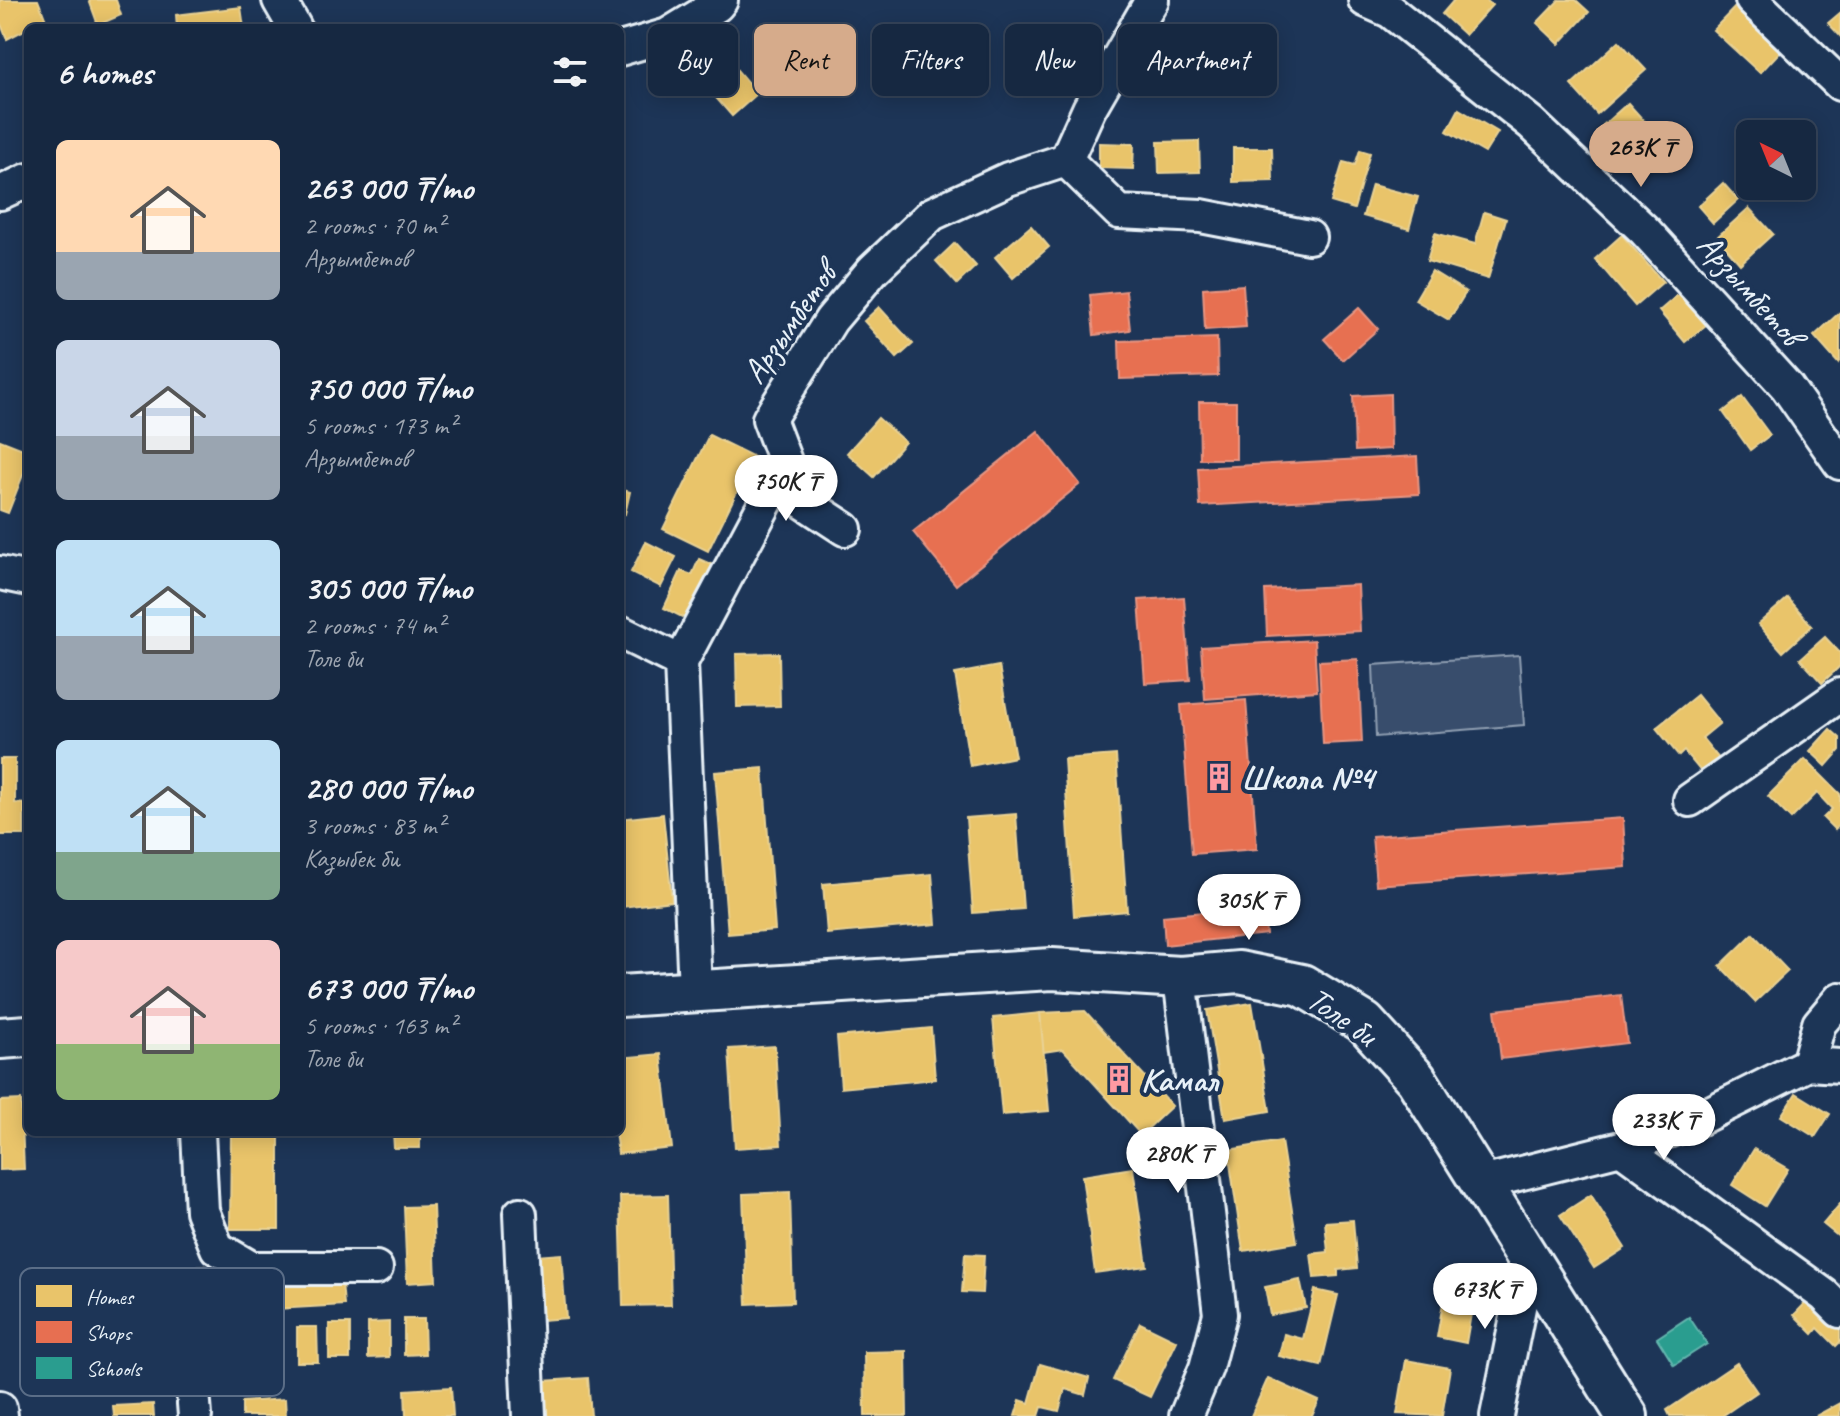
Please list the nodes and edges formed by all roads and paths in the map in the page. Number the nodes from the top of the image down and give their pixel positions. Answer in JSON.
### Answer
{"nodes":[{"id":1,"x":279,"y":0,"type":"edge"},
{"id":2,"x":721,"y":0,"type":"edge"},
{"id":3,"x":1152,"y":0,"type":"edge"},
{"id":4,"x":1365,"y":0,"type":"edge"},
{"id":5,"x":1752,"y":0,"type":"edge"},
{"id":6,"x":293,"y":24,"type":"edge"},
{"id":7,"x":624,"y":48,"type":"edge"},
{"id":8,"x":1840,"y":84,"type":"edge"},
{"id":9,"x":1066,"y":160,"type":"junction"},
{"id":10,"x":24,"y":182,"type":"edge"},
{"id":11,"x":0,"y":193,"type":"edge"},
{"id":12,"x":1309,"y":237,"type":"dead end"},
{"id":13,"x":1840,"y":463,"type":"edge"},
{"id":14,"x":776,"y":484,"type":"junction"},
{"id":15,"x":845,"y":529,"type":"dead end"},
{"id":16,"x":0,"y":573,"type":"edge"},
{"id":17,"x":24,"y":578,"type":"edge"},
{"id":18,"x":624,"y":634,"type":"edge"},
{"id":19,"x":681,"y":662,"type":"junction"},
{"id":20,"x":1840,"y":695,"type":"edge"},
{"id":21,"x":1690,"y":800,"type":"dead end"},
{"id":22,"x":1180,"y":977,"type":"junction"},
{"id":23,"x":695,"y":990,"type":"junction"},
{"id":24,"x":624,"y":996,"type":"edge"},
{"id":25,"x":1840,"y":999,"type":"edge"},
{"id":26,"x":24,"y":1036,"type":"edge"},
{"id":27,"x":0,"y":1038,"type":"edge"},
{"id":28,"x":1824,"y":1065,"type":"edge"},
{"id":29,"x":198,"y":1136,"type":"edge"},
{"id":30,"x":1621,"y":1148,"type":"junction"},
{"id":31,"x":1482,"y":1183,"type":"junction"},
{"id":32,"x":520,"y":1214,"type":"dead end"},
{"id":33,"x":1529,"y":1258,"type":"junction"},
{"id":34,"x":251,"y":1268,"type":"edge"},
{"id":35,"x":251,"y":1268,"type":"edge"},
{"id":36,"x":284,"y":1268,"type":"edge"},
{"id":37,"x":284,"y":1268,"type":"edge"},
{"id":38,"x":376,"y":1268,"type":"dead end"},
{"id":39,"x":1840,"y":1311,"type":"edge"},
{"id":40,"x":0,"y":1408,"type":"edge"},
{"id":41,"x":1,"y":1416,"type":"edge"},
{"id":42,"x":529,"y":1416,"type":"edge"},
{"id":43,"x":1186,"y":1416,"type":"edge"},
{"id":44,"x":1497,"y":1416,"type":"edge"},
{"id":45,"x":1627,"y":1416,"type":"edge"}],
"edges":[{"from":1,"to":6,"type":"street"},
{"from":2,"to":7,"type":"street"},
{"from":3,"to":9,"type":"street"},
{"from":4,"to":13,"type":"street","name":"Арзымбетов"},
{"from":5,"to":8,"type":"street"},
{"from":9,"to":12,"type":"street"},
{"from":9,"to":14,"type":"street","name":"Арзымбетов"},
{"from":10,"to":11,"type":"street"},
{"from":14,"to":15,"type":"street"},
{"from":14,"to":19,"type":"street","name":"Арзымбетов"},
{"from":16,"to":17,"type":"street"},
{"from":18,"to":19,"type":"street"},
{"from":19,"to":23,"type":"street"},
{"from":20,"to":21,"type":"street"},
{"from":22,"to":23,"type":"main road","name":"Толе би"},
{"from":22,"to":31,"type":"main road","name":"Толе би"},
{"from":22,"to":43,"type":"street"},
{"from":23,"to":24,"type":"main road","name":"Толе би"},
{"from":25,"to":28,"type":"street"},
{"from":26,"to":27,"type":"main road"},
{"from":28,"to":30,"type":"street"},
{"from":29,"to":35,"type":"street"},
{"from":30,"to":31,"type":"street"},
{"from":30,"to":39,"type":"street"},
{"from":31,"to":33,"type":"main road","name":"Толе би"},
{"from":32,"to":42,"type":"street"},
{"from":33,"to":44,"type":"street"},
{"from":33,"to":45,"type":"main road","name":"Толе би"},
{"from":34,"to":37,"type":"street"},
{"from":36,"to":38,"type":"street"},
{"from":40,"to":41,"type":"street"}]}
